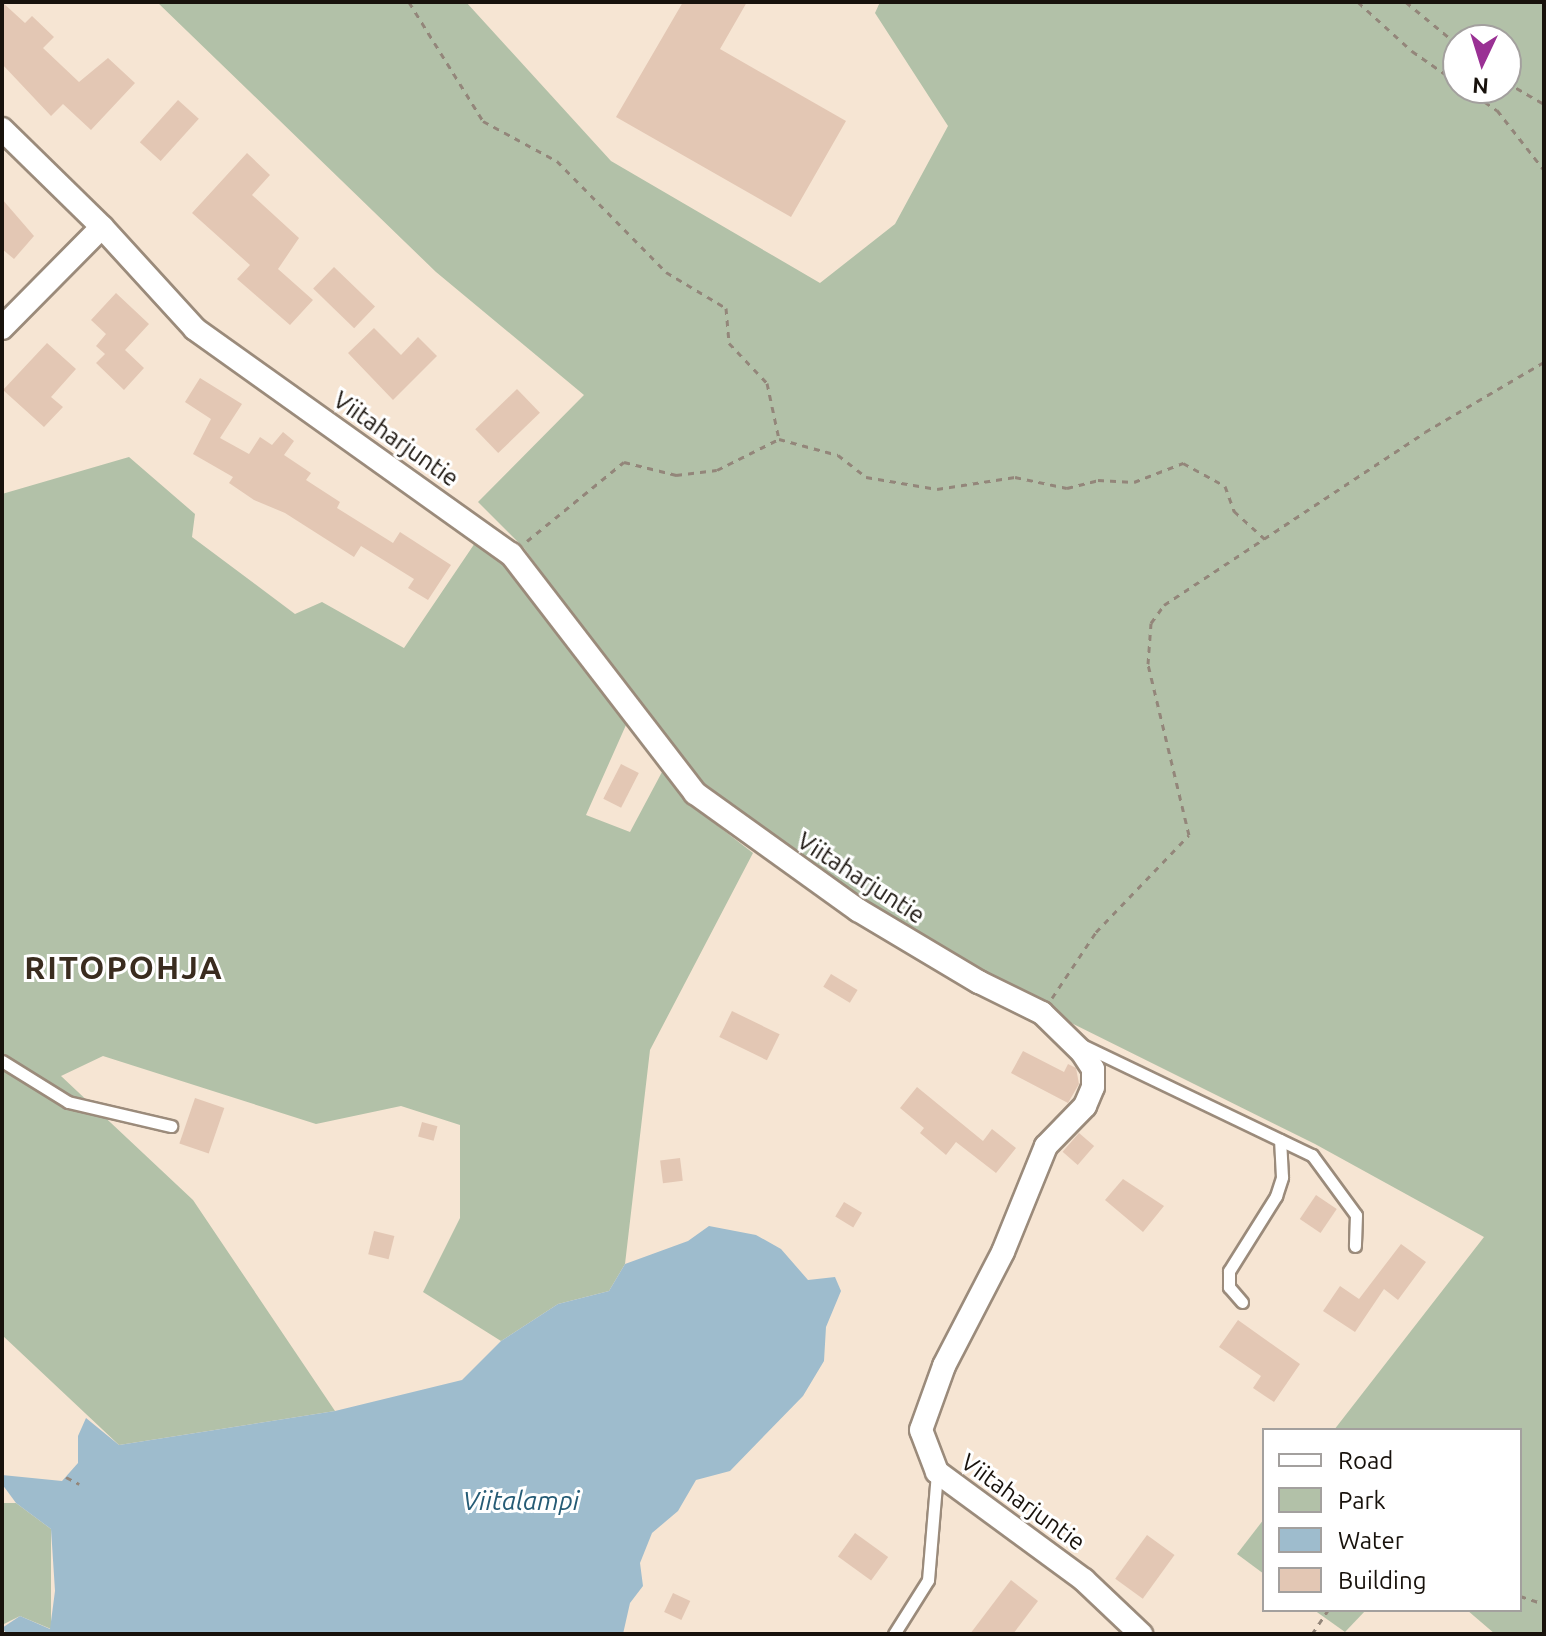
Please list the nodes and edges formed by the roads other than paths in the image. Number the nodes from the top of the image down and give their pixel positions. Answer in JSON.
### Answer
{"nodes":[{"id":1,"x":2,"y":129,"type":"edge"},
{"id":2,"x":102,"y":227,"type":"junction"},
{"id":3,"x":2,"y":328,"type":"edge"},
{"id":4,"x":1069,"y":1038,"type":"junction"},
{"id":5,"x":2,"y":1061,"type":"edge"},
{"id":6,"x":171,"y":1126,"type":"dead end"},
{"id":7,"x":1280,"y":1140,"type":"junction"},
{"id":8,"x":1355,"y":1246,"type":"dead end"},
{"id":9,"x":1242,"y":1302,"type":"dead end"},
{"id":10,"x":937,"y":1472,"type":"junction"},
{"id":11,"x":894,"y":1634,"type":"edge"},
{"id":12,"x":1141,"y":1634,"type":"edge"}],
"edges":[{"from":1,"to":2,"type":"street","name":"Viitaharjuntie"},
{"from":2,"to":3,"type":"street"},
{"from":2,"to":4,"type":"street","name":"Viitaharjuntie"},
{"from":4,"to":7,"type":"lane"},
{"from":4,"to":10,"type":"street","name":"Viitaharjuntie"},
{"from":5,"to":6,"type":"lane"},
{"from":7,"to":8,"type":"lane"},
{"from":7,"to":9,"type":"lane"},
{"from":10,"to":11,"type":"lane"},
{"from":10,"to":12,"type":"street","name":"Viitaharjuntie"}]}
